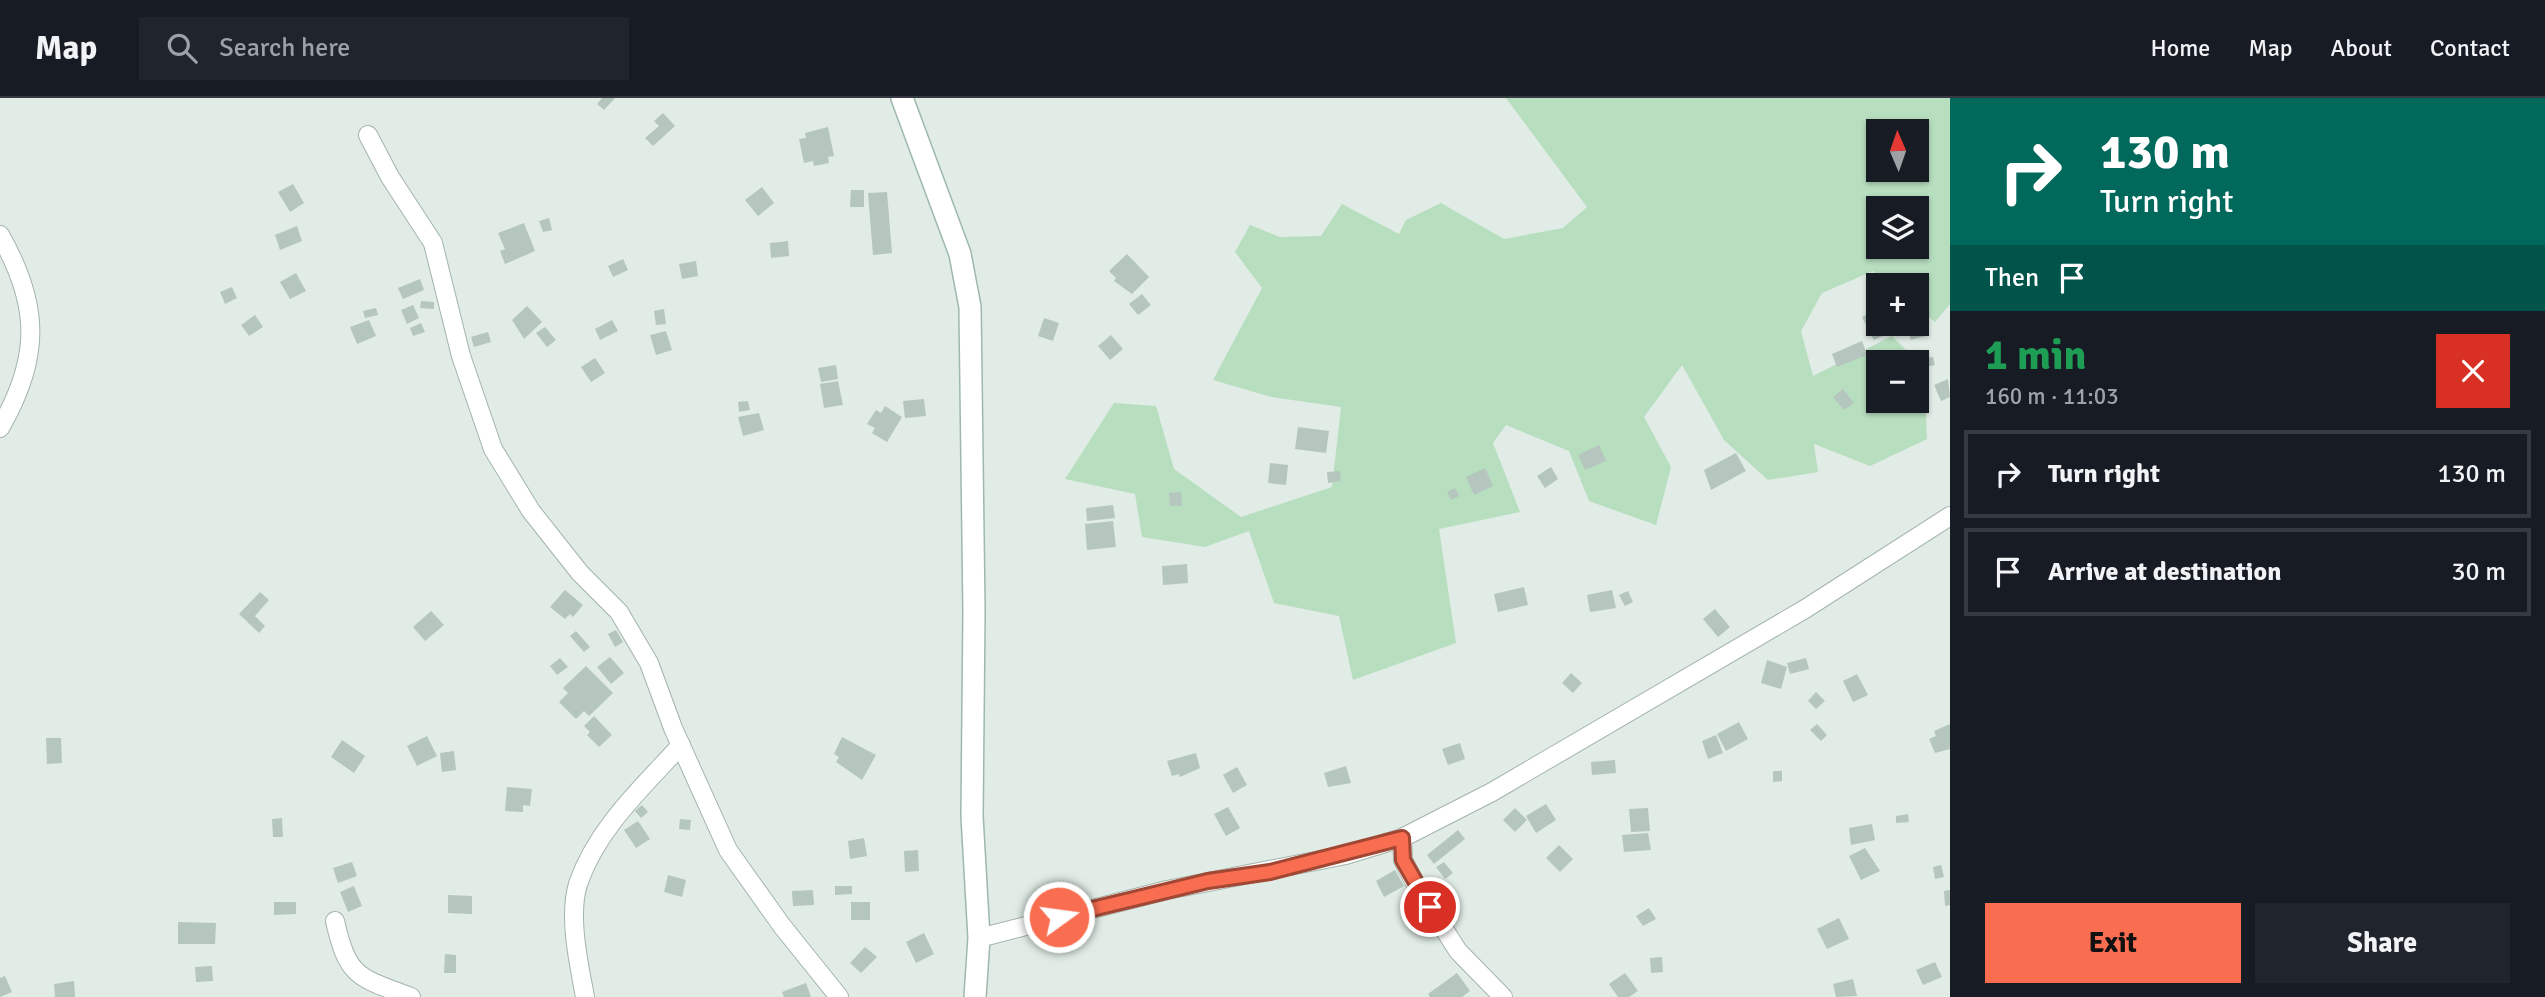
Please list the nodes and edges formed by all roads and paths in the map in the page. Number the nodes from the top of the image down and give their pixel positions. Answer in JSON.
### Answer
{"nodes":[{"id":1,"x":902,"y":98,"type":"edge"},
{"id":2,"x":368,"y":135,"type":"dead end"},
{"id":3,"x":0,"y":235,"type":"edge"},
{"id":4,"x":0,"y":428,"type":"edge"},
{"id":5,"x":1950,"y":516,"type":"edge"},
{"id":6,"x":681,"y":745,"type":"junction"},
{"id":7,"x":1402,"y":838,"type":"junction"},
{"id":8,"x":335,"y":921,"type":"dead end"},
{"id":9,"x":979,"y":937,"type":"junction"},
{"id":10,"x":411,"y":997,"type":"edge"},
{"id":11,"x":585,"y":997,"type":"edge"},
{"id":12,"x":839,"y":997,"type":"edge"},
{"id":13,"x":975,"y":997,"type":"edge"},
{"id":14,"x":1503,"y":997,"type":"edge"}],
"edges":[{"from":1,"to":9,"type":"street"},
{"from":2,"to":6,"type":"street"},
{"from":3,"to":4,"type":"street"},
{"from":5,"to":7,"type":"street"},
{"from":6,"to":11,"type":"street"},
{"from":6,"to":12,"type":"street"},
{"from":7,"to":9,"type":"street"},
{"from":7,"to":14,"type":"street"},
{"from":8,"to":10,"type":"street"},
{"from":9,"to":13,"type":"street"}]}
